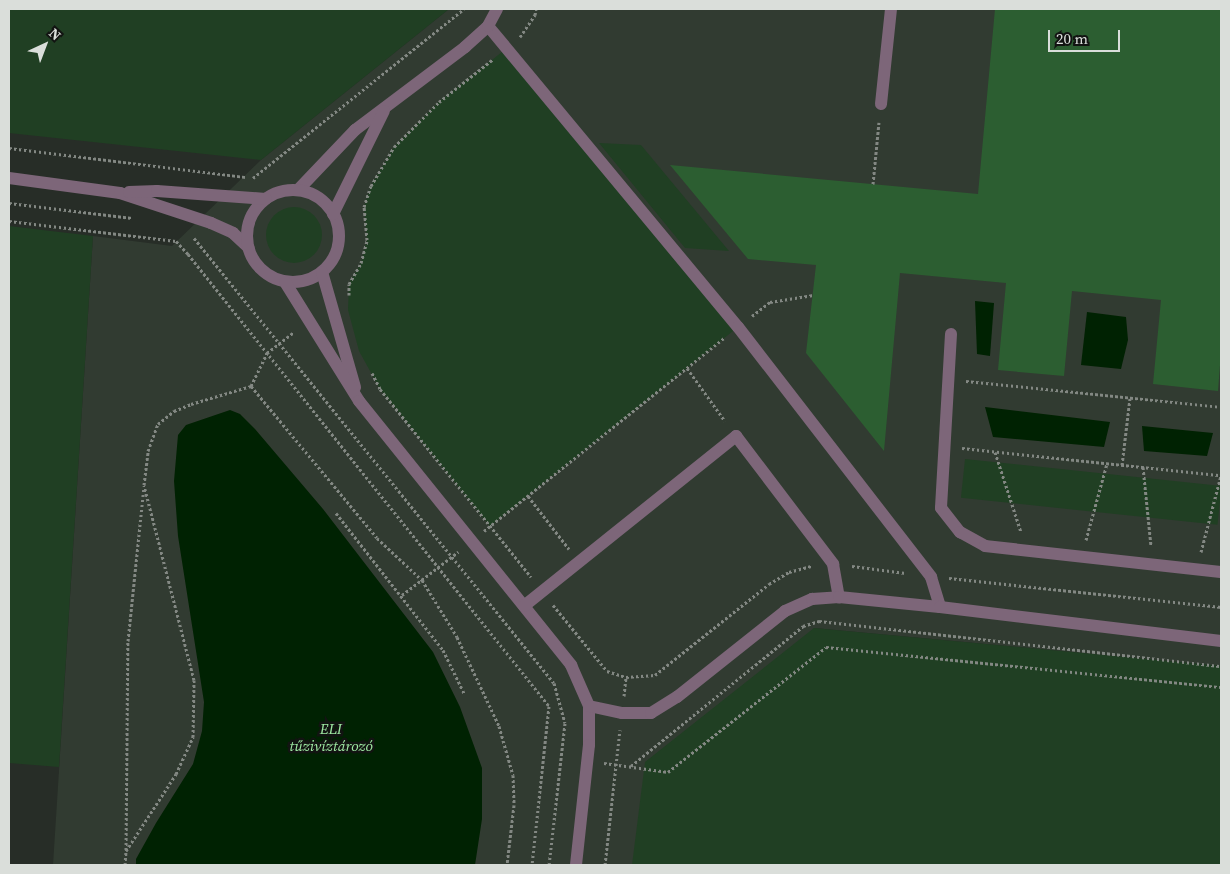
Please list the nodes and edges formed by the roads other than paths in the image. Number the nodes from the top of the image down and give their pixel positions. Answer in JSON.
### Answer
{"nodes":[{"id":1,"x":497,"y":9,"type":"edge"},
{"id":2,"x":891,"y":9,"type":"edge"},
{"id":3,"x":488,"y":26,"type":"junction"},
{"id":4,"x":881,"y":104,"type":"road end"},
{"id":5,"x":386,"y":109,"type":"junction"},
{"id":6,"x":9,"y":178,"type":"edge"},
{"id":7,"x":298,"y":190,"type":"junction"},
{"id":8,"x":120,"y":193,"type":"junction"},
{"id":9,"x":266,"y":199,"type":"junction"},
{"id":10,"x":333,"y":214,"type":"junction"},
{"id":11,"x":248,"y":247,"type":"junction"},
{"id":12,"x":322,"y":272,"type":"junction"},
{"id":13,"x":285,"y":282,"type":"junction"},
{"id":14,"x":951,"y":334,"type":"dead end"},
{"id":15,"x":359,"y":401,"type":"junction"},
{"id":16,"x":1221,"y":572,"type":"edge"},
{"id":17,"x":839,"y":597,"type":"junction"},
{"id":18,"x":524,"y":606,"type":"junction"},
{"id":19,"x":940,"y":607,"type":"junction"},
{"id":20,"x":1221,"y":641,"type":"edge"},
{"id":21,"x":588,"y":706,"type":"junction"},
{"id":22,"x":576,"y":865,"type":"edge"}],
"edges":[{"from":1,"to":3,"type":"street"},
{"from":2,"to":4,"type":"street"},
{"from":3,"to":5,"type":"street"},
{"from":3,"to":19,"type":"street"},
{"from":5,"to":7,"type":"street"},
{"from":5,"to":10,"type":"street"},
{"from":6,"to":8,"type":"street"},
{"from":7,"to":9,"type":"street"},
{"from":7,"to":10,"type":"street"},
{"from":8,"to":9,"type":"street"},
{"from":8,"to":11,"type":"street"},
{"from":9,"to":11,"type":"street"},
{"from":10,"to":12,"type":"street"},
{"from":11,"to":13,"type":"street"},
{"from":12,"to":13,"type":"street"},
{"from":12,"to":15,"type":"street"},
{"from":13,"to":15,"type":"street"},
{"from":14,"to":16,"type":"street"},
{"from":15,"to":18,"type":"street"},
{"from":17,"to":18,"type":"street"},
{"from":17,"to":19,"type":"street"},
{"from":17,"to":21,"type":"street"},
{"from":18,"to":21,"type":"street"},
{"from":19,"to":20,"type":"street"},
{"from":21,"to":22,"type":"street"}]}
